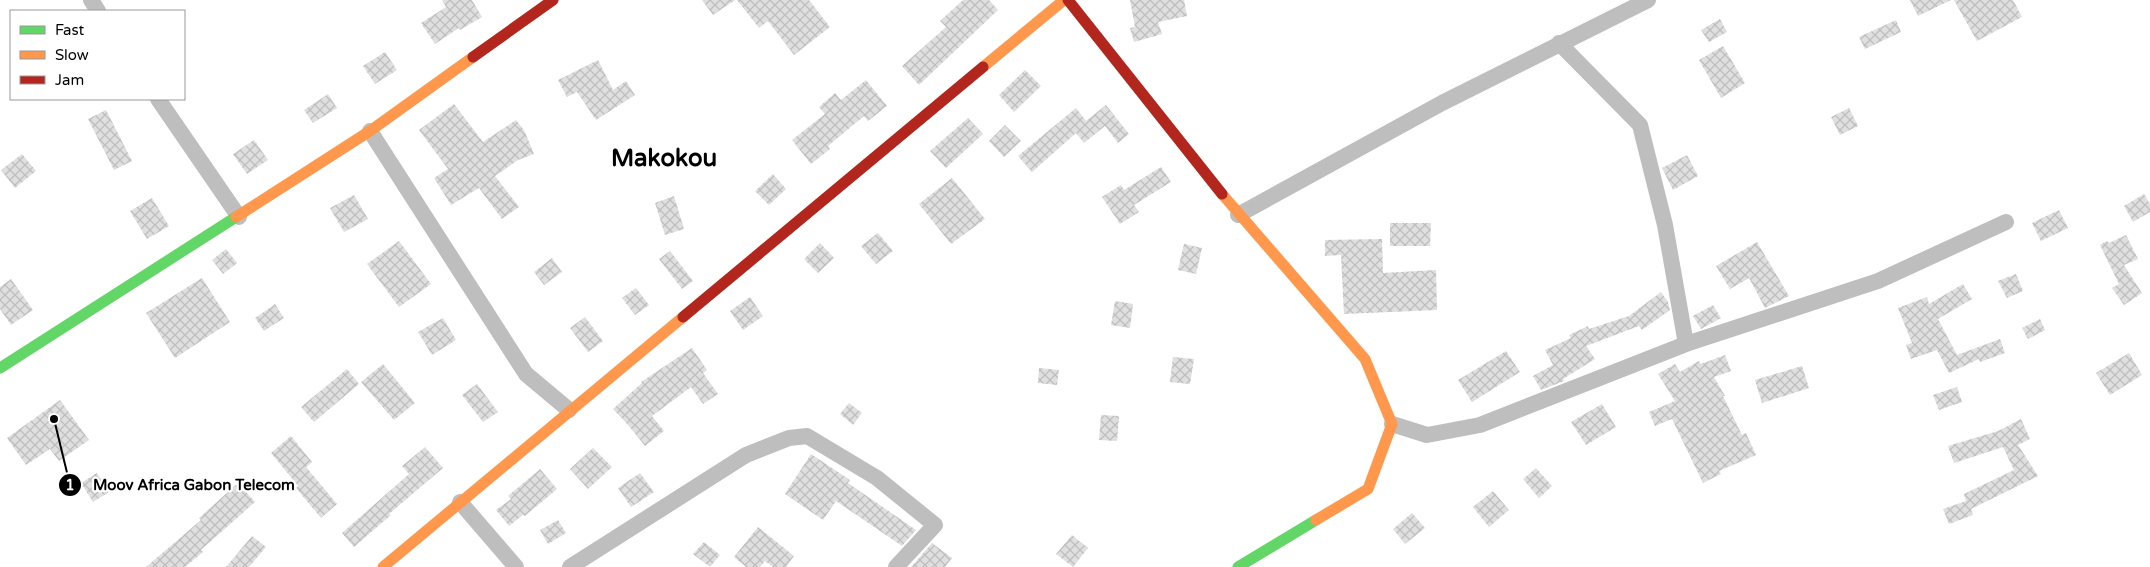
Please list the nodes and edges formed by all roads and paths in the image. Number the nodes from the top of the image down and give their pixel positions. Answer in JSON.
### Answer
{"nodes":[{"id":1,"x":1066,"y":0,"type":"edge"},
{"id":2,"x":1648,"y":0,"type":"edge"},
{"id":3,"x":549,"y":1,"type":"edge"},
{"id":4,"x":1559,"y":43,"type":"junction"},
{"id":5,"x":159,"y":100,"type":"edge"},
{"id":6,"x":370,"y":131,"type":"junction"},
{"id":7,"x":1238,"y":215,"type":"junction"},
{"id":8,"x":240,"y":216,"type":"junction"},
{"id":9,"x":2006,"y":222,"type":"dead end"},
{"id":10,"x":1686,"y":344,"type":"junction"},
{"id":11,"x":0,"y":368,"type":"edge"},
{"id":12,"x":569,"y":410,"type":"junction"},
{"id":13,"x":1392,"y":424,"type":"junction"},
{"id":14,"x":460,"y":502,"type":"junction"},
{"id":15,"x":383,"y":567,"type":"edge"},
{"id":16,"x":516,"y":567,"type":"edge"},
{"id":17,"x":570,"y":567,"type":"edge"},
{"id":18,"x":896,"y":567,"type":"edge"},
{"id":19,"x":1238,"y":567,"type":"edge"}],
"edges":[{"from":1,"to":7,"type":"street"},
{"from":1,"to":12,"type":"street"},
{"from":2,"to":4,"type":"street"},
{"from":3,"to":6,"type":"street"},
{"from":4,"to":7,"type":"street"},
{"from":4,"to":10,"type":"street"},
{"from":5,"to":8,"type":"street"},
{"from":6,"to":8,"type":"street"},
{"from":6,"to":12,"type":"street"},
{"from":7,"to":13,"type":"street"},
{"from":8,"to":11,"type":"street"},
{"from":9,"to":10,"type":"street"},
{"from":10,"to":13,"type":"street"},
{"from":12,"to":14,"type":"street"},
{"from":13,"to":19,"type":"street"},
{"from":14,"to":15,"type":"street"},
{"from":14,"to":16,"type":"street"},
{"from":17,"to":18,"type":"street"}]}
